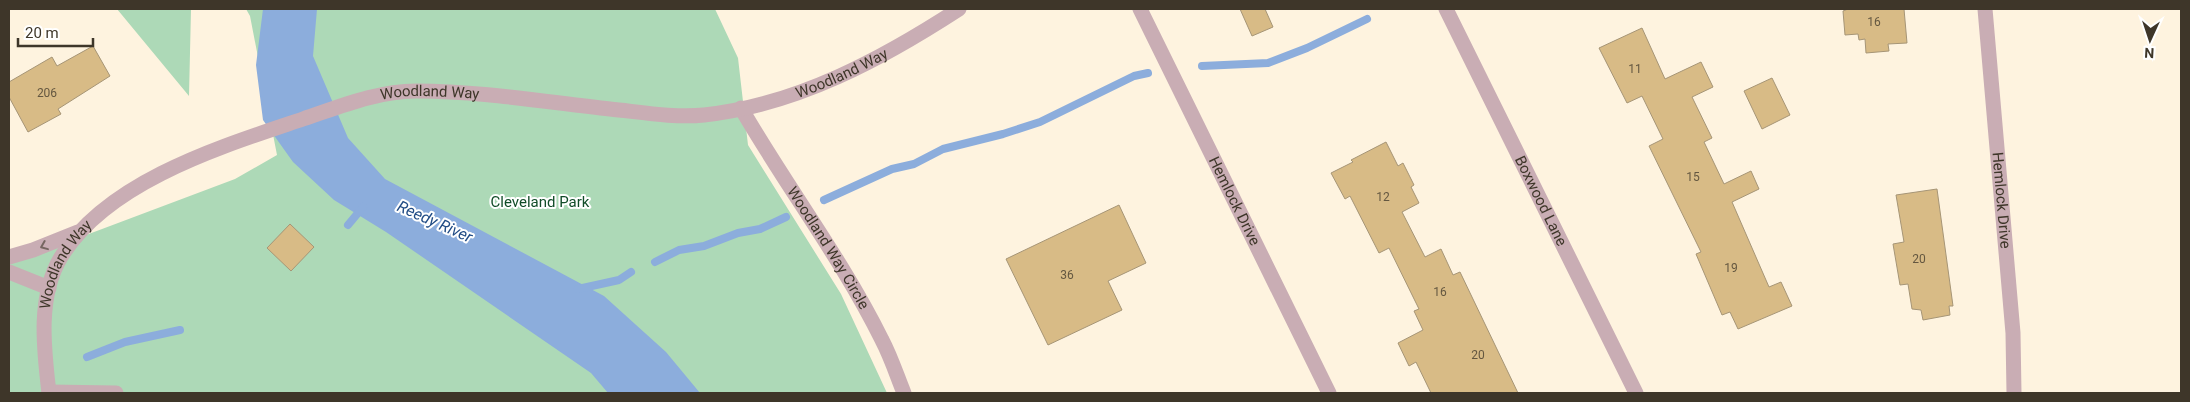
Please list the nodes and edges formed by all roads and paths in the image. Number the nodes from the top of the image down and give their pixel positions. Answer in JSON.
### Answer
{"nodes":[{"id":1,"x":959,"y":9,"type":"edge"},
{"id":2,"x":1140,"y":9,"type":"edge"},
{"id":3,"x":1446,"y":9,"type":"edge"},
{"id":4,"x":1985,"y":9,"type":"edge"},
{"id":5,"x":740,"y":108,"type":"junction"},
{"id":6,"x":78,"y":232,"type":"junction"},
{"id":7,"x":9,"y":257,"type":"edge"},
{"id":8,"x":9,"y":272,"type":"edge"},
{"id":9,"x":49,"y":288,"type":"junction"},
{"id":10,"x":49,"y":392,"type":"edge"},
{"id":11,"x":116,"y":393,"type":"edge"},
{"id":12,"x":904,"y":393,"type":"edge"},
{"id":13,"x":1329,"y":393,"type":"edge"},
{"id":14,"x":1636,"y":393,"type":"edge"},
{"id":15,"x":2014,"y":393,"type":"edge"}],
"edges":[{"from":1,"to":5,"type":"street","name":"Woodland Way"},
{"from":2,"to":13,"type":"street","name":"Hemlock Drive"},
{"from":3,"to":14,"type":"street","name":"Boxwood Lane"},
{"from":4,"to":15,"type":"street","name":"Hemlock Drive"},
{"from":5,"to":6,"type":"street","name":"Woodland Way"},
{"from":5,"to":12,"type":"street","name":"Woodland Way Circle"},
{"from":6,"to":7,"type":"street","one_way":true},
{"from":6,"to":9,"type":"street","name":"Woodland Way"},
{"from":8,"to":9,"type":"street"},
{"from":9,"to":10,"type":"street","name":"Woodland Way"},
{"from":10,"to":11,"type":"street"}]}
